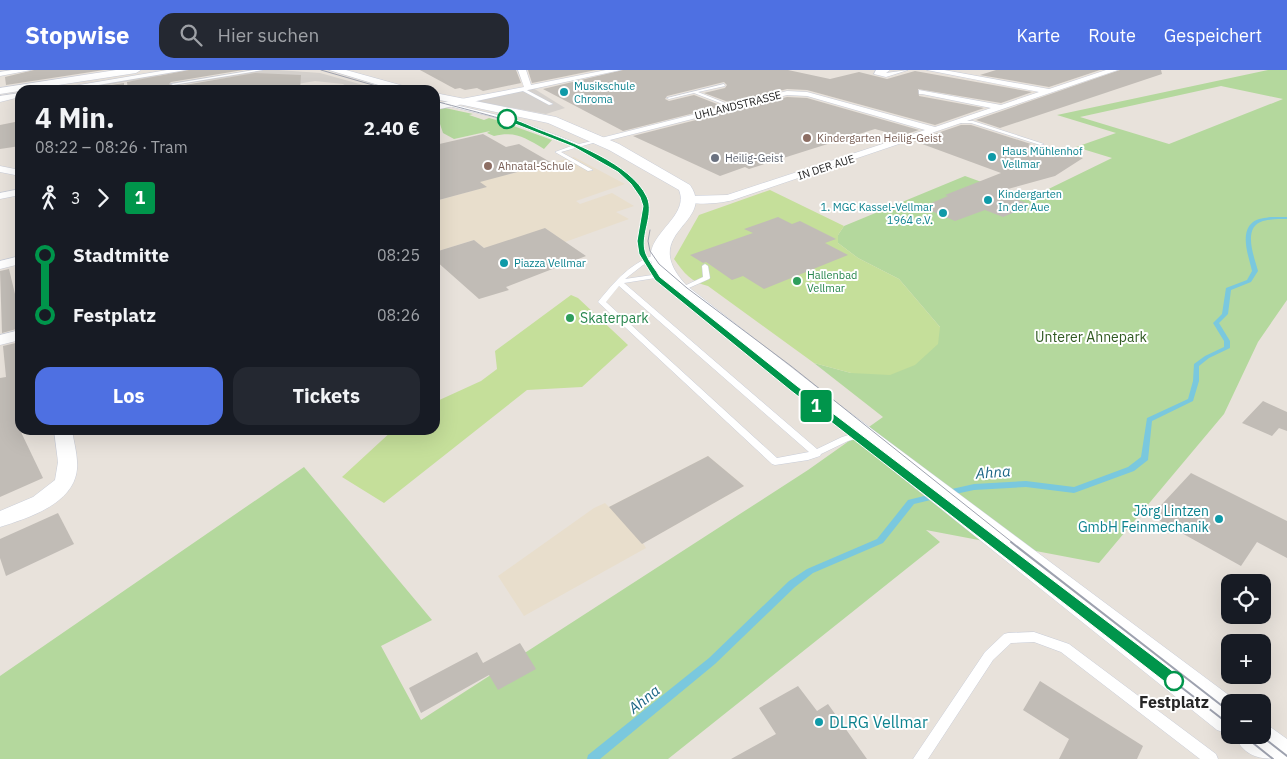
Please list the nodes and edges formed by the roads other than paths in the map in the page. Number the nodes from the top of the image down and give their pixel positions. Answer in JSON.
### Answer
{"nodes":[{"id":1,"x":27,"y":70,"type":"edge"},
{"id":2,"x":136,"y":70,"type":"edge"},
{"id":3,"x":182,"y":70,"type":"edge"},
{"id":4,"x":261,"y":70,"type":"edge"},
{"id":5,"x":334,"y":70,"type":"edge"},
{"id":6,"x":522,"y":70,"type":"edge"},
{"id":7,"x":617,"y":70,"type":"edge"},
{"id":8,"x":886,"y":70,"type":"edge"},
{"id":9,"x":904,"y":70,"type":"edge"},
{"id":10,"x":931,"y":70,"type":"edge"},
{"id":11,"x":1114,"y":70,"type":"edge"},
{"id":12,"x":0,"y":74,"type":"edge"},
{"id":13,"x":173,"y":84,"type":"dead end"},
{"id":14,"x":39,"y":85,"type":"edge"},
{"id":15,"x":86,"y":85,"type":"edge"},
{"id":16,"x":377,"y":85,"type":"edge"},
{"id":17,"x":724,"y":85,"type":"dead end"},
{"id":18,"x":525,"y":88,"type":"junction"},
{"id":19,"x":15,"y":89,"type":"edge"},
{"id":20,"x":0,"y":91,"type":"edge"},
{"id":21,"x":694,"y":92,"type":"junction"},
{"id":22,"x":922,"y":92,"type":"dead end"},
{"id":23,"x":1050,"y":92,"type":"junction"},
{"id":24,"x":15,"y":96,"type":"edge"},
{"id":25,"x":440,"y":97,"type":"edge"},
{"id":26,"x":669,"y":98,"type":"dead end"},
{"id":27,"x":0,"y":99,"type":"edge"},
{"id":28,"x":461,"y":101,"type":"junction"},
{"id":29,"x":447,"y":104,"type":"junction"},
{"id":30,"x":551,"y":104,"type":"dead end"},
{"id":31,"x":440,"y":106,"type":"edge"},
{"id":32,"x":731,"y":106,"type":"junction"},
{"id":33,"x":1001,"y":107,"type":"junction"},
{"id":34,"x":960,"y":122,"type":"junction"},
{"id":35,"x":936,"y":130,"type":"junction"},
{"id":36,"x":598,"y":140,"type":"junction"},
{"id":37,"x":1042,"y":144,"type":"dead end"},
{"id":38,"x":578,"y":145,"type":"junction"},
{"id":39,"x":0,"y":169,"type":"edge"},
{"id":40,"x":590,"y":170,"type":"dead end"},
{"id":41,"x":15,"y":172,"type":"edge"},
{"id":42,"x":15,"y":193,"type":"edge"},
{"id":43,"x":0,"y":196,"type":"edge"},
{"id":44,"x":689,"y":199,"type":"junction"},
{"id":45,"x":658,"y":256,"type":"junction"},
{"id":46,"x":15,"y":261,"type":"edge"},
{"id":47,"x":0,"y":265,"type":"edge"},
{"id":48,"x":705,"y":266,"type":"dead end"},
{"id":49,"x":618,"y":282,"type":"junction"},
{"id":50,"x":673,"y":282,"type":"junction"},
{"id":51,"x":15,"y":336,"type":"edge"},
{"id":52,"x":0,"y":340,"type":"edge"},
{"id":53,"x":863,"y":434,"type":"junction"},
{"id":54,"x":64,"y":435,"type":"edge"},
{"id":55,"x":817,"y":454,"type":"junction"},
{"id":56,"x":0,"y":519,"type":"edge"},
{"id":57,"x":1221,"y":711,"type":"edge"},
{"id":58,"x":1264,"y":744,"type":"edge"},
{"id":59,"x":920,"y":759,"type":"edge"},
{"id":60,"x":1211,"y":759,"type":"edge"},
{"id":61,"x":1283,"y":759,"type":"edge"}],
"edges":[{"from":1,"to":12,"type":"street"},
{"from":2,"to":14,"type":"street"},
{"from":3,"to":15,"type":"street"},
{"from":4,"to":13,"type":"lane"},
{"from":5,"to":16,"type":"street"},
{"from":6,"to":18,"type":"street"},
{"from":7,"to":18,"type":"street"},
{"from":8,"to":9,"type":"street"},
{"from":10,"to":23,"type":"street","name":"IN DER AUE"},
{"from":11,"to":23,"type":"street","name":"IN DER AUE"},
{"from":17,"to":21,"type":"lane"},
{"from":18,"to":28,"type":"street"},
{"from":18,"to":30,"type":"lane"},
{"from":19,"to":20,"type":"street"},
{"from":21,"to":26,"type":"lane"},
{"from":21,"to":32,"type":"lane"},
{"from":22,"to":33,"type":"street","name":"IN DER AUE"},
{"from":23,"to":33,"type":"street","name":"IN DER AUE"},
{"from":24,"to":27,"type":"street"},
{"from":25,"to":28,"type":"street"},
{"from":28,"to":29,"type":"street"},
{"from":28,"to":36,"type":"street"},
{"from":29,"to":31,"type":"street"},
{"from":29,"to":38,"type":"lane"},
{"from":32,"to":35,"type":"street","name":"UHLANDSTRASSE"},
{"from":32,"to":36,"type":"street","name":"UHLANDSTRASSE"},
{"from":33,"to":34,"type":"street","name":"IN DER AUE"},
{"from":34,"to":35,"type":"street","name":"IN DER AUE"},
{"from":34,"to":37,"type":"lane","name":"IN DER AUE"},
{"from":35,"to":44,"type":"street","name":"IN DER AUE"},
{"from":36,"to":38,"type":"lane"},
{"from":36,"to":44,"type":"street"},
{"from":38,"to":40,"type":"lane"},
{"from":39,"to":41,"type":"street"},
{"from":42,"to":43,"type":"street"},
{"from":44,"to":45,"type":"street"},
{"from":45,"to":49,"type":"lane"},
{"from":45,"to":50,"type":"street"},
{"from":46,"to":47,"type":"street"},
{"from":48,"to":50,"type":"lane"},
{"from":49,"to":50,"type":"lane"},
{"from":49,"to":55,"type":"lane"},
{"from":49,"to":55,"type":"lane"},
{"from":50,"to":53,"type":"street"},
{"from":51,"to":52,"type":"street"},
{"from":53,"to":55,"type":"lane"},
{"from":53,"to":57,"type":"street"},
{"from":54,"to":56,"type":"street"},
{"from":58,"to":61,"type":"street"},
{"from":59,"to":60,"type":"lane"}]}
